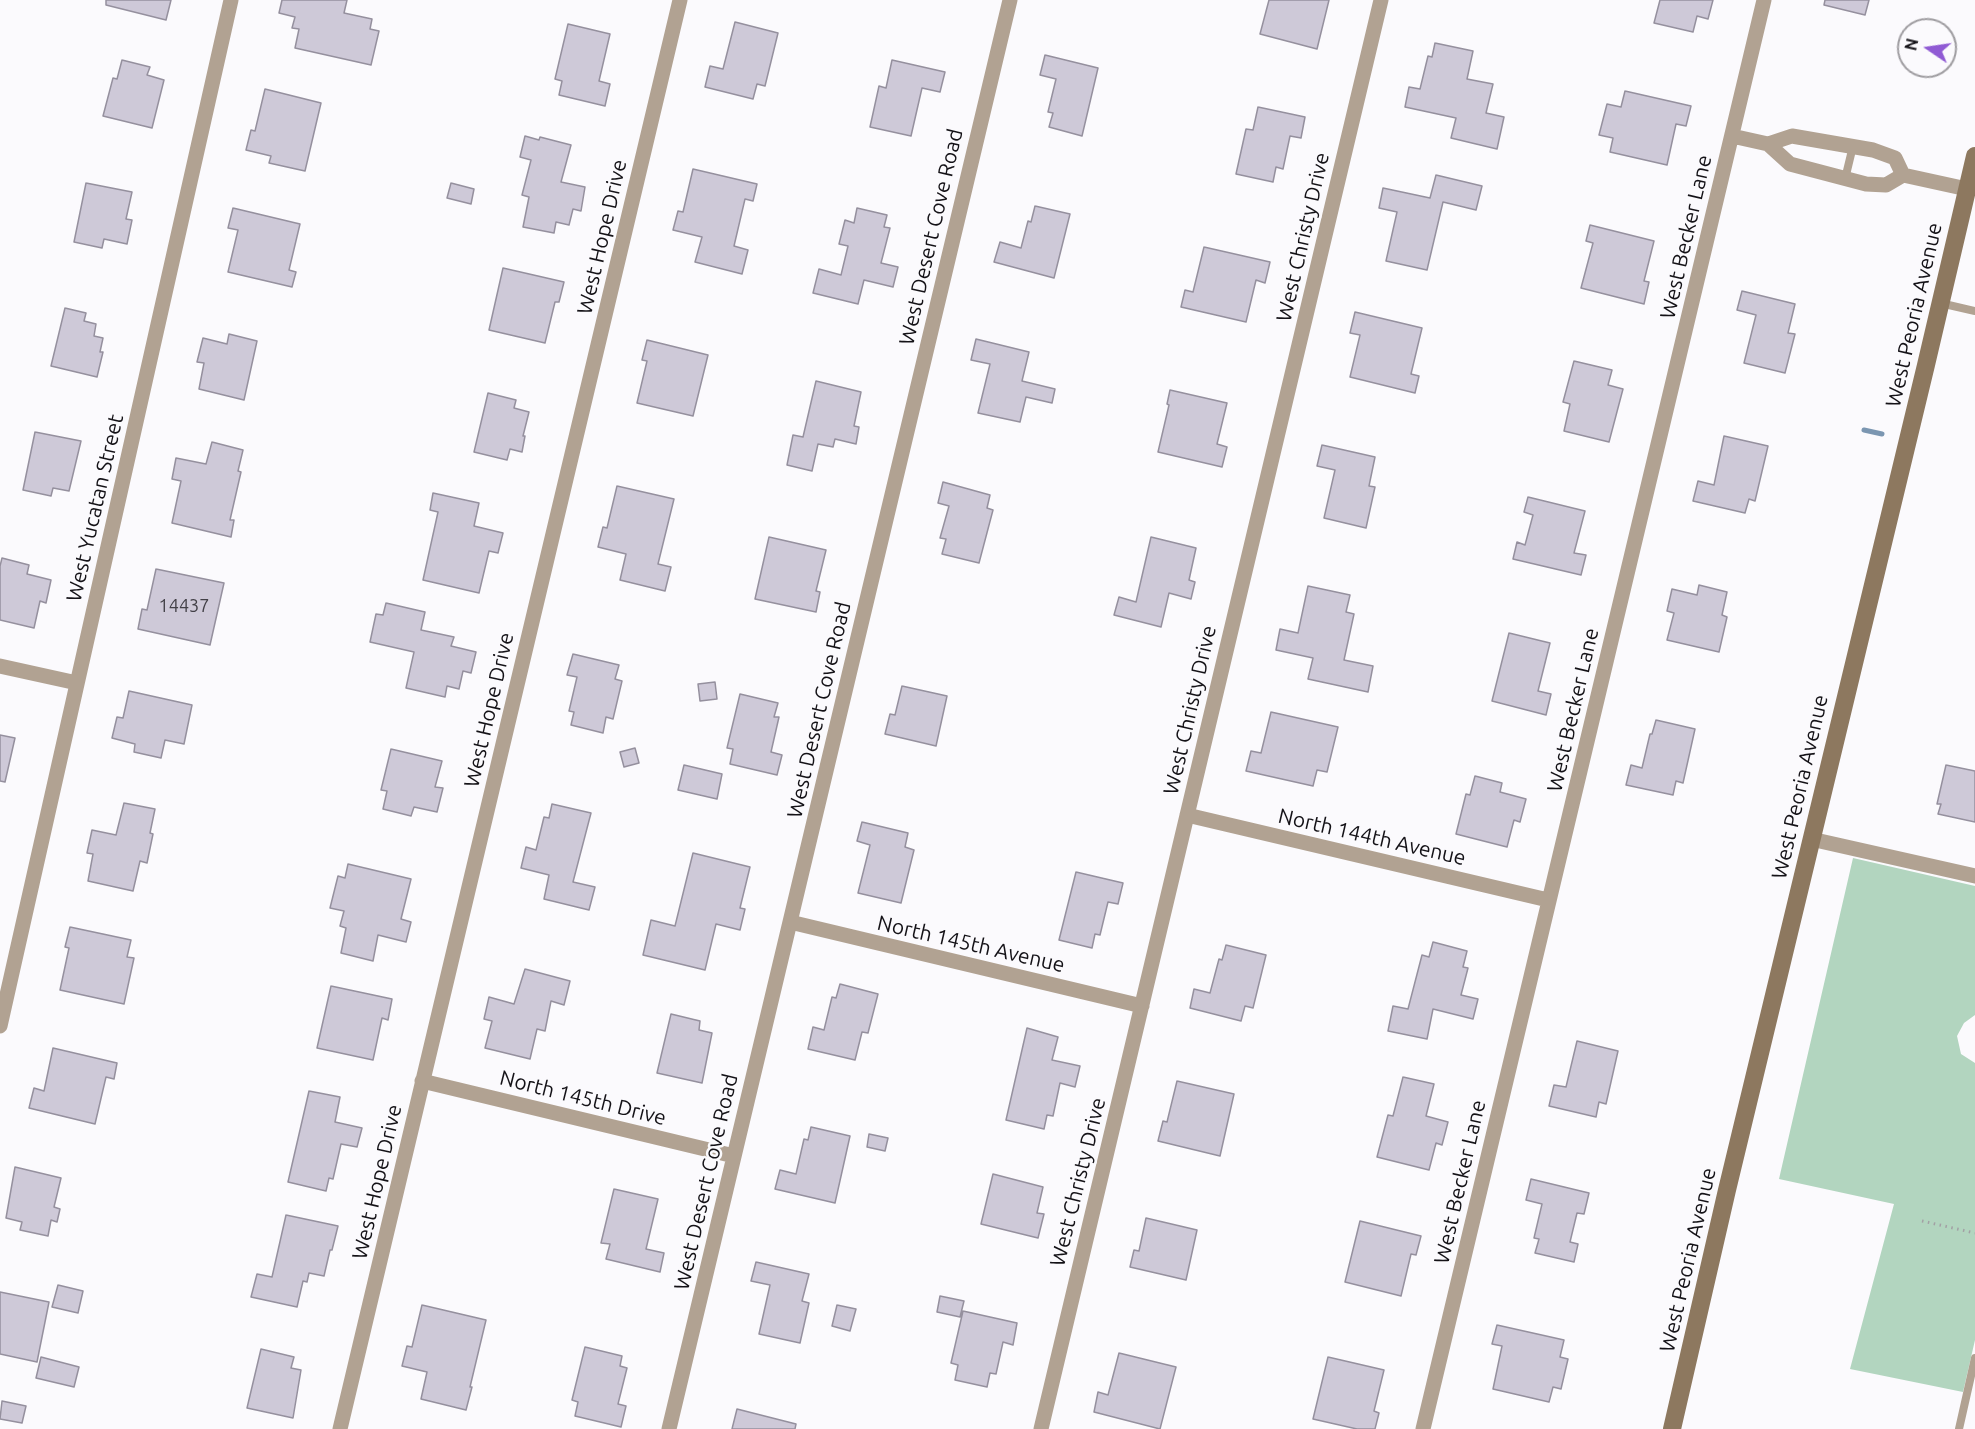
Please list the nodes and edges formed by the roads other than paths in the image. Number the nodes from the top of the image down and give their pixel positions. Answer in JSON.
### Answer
{"nodes":[{"id":1,"x":231,"y":0,"type":"edge"},
{"id":2,"x":679,"y":0,"type":"edge"},
{"id":3,"x":1010,"y":0,"type":"edge"},
{"id":4,"x":1381,"y":0,"type":"edge"},
{"id":5,"x":1764,"y":0,"type":"edge"},
{"id":6,"x":1732,"y":136,"type":"junction"},
{"id":7,"x":1768,"y":144,"type":"junction"},
{"id":8,"x":1853,"y":146,"type":"junction"},
{"id":9,"x":1975,"y":156,"type":"edge"},
{"id":10,"x":1903,"y":175,"type":"junction"},
{"id":11,"x":1845,"y":179,"type":"junction"},
{"id":12,"x":1971,"y":189,"type":"edge"},
{"id":13,"x":1940,"y":303,"type":"junction"},
{"id":14,"x":1975,"y":312,"type":"edge"},
{"id":15,"x":0,"y":666,"type":"edge"},
{"id":16,"x":77,"y":683,"type":"junction"},
{"id":17,"x":1187,"y":815,"type":"junction"},
{"id":18,"x":1811,"y":839,"type":"junction"},
{"id":19,"x":1975,"y":876,"type":"edge"},
{"id":20,"x":1548,"y":900,"type":"junction"},
{"id":21,"x":790,"y":922,"type":"junction"},
{"id":22,"x":1142,"y":1006,"type":"junction"},
{"id":23,"x":0,"y":1026,"type":"edge"},
{"id":24,"x":422,"y":1081,"type":"junction"},
{"id":25,"x":734,"y":1156,"type":"junction"},
{"id":26,"x":1975,"y":1358,"type":"edge"},
{"id":27,"x":340,"y":1429,"type":"edge"},
{"id":28,"x":669,"y":1429,"type":"edge"},
{"id":29,"x":1041,"y":1429,"type":"edge"},
{"id":30,"x":1422,"y":1429,"type":"edge"},
{"id":31,"x":1672,"y":1429,"type":"edge"},
{"id":32,"x":1959,"y":1429,"type":"edge"}],
"edges":[{"from":1,"to":16,"type":"street","name":"West Yucatan Street"},
{"from":2,"to":24,"type":"street","name":"West Hope Drive"},
{"from":3,"to":21,"type":"street","name":"West Desert Cove Road"},
{"from":4,"to":17,"type":"street","name":"West Christy Drive"},
{"from":5,"to":6,"type":"street","name":"West Becker Lane"},
{"from":6,"to":7,"type":"street"},
{"from":6,"to":20,"type":"street","name":"West Becker Lane"},
{"from":7,"to":8,"type":"street"},
{"from":7,"to":11,"type":"street"},
{"from":8,"to":10,"type":"street"},
{"from":8,"to":11,"type":"lane"},
{"from":9,"to":12,"type":"main road","name":"West Peoria Avenue"},
{"from":10,"to":11,"type":"street"},
{"from":10,"to":12,"type":"street"},
{"from":12,"to":13,"type":"main road","name":"West Peoria Avenue"},
{"from":13,"to":14,"type":"lane"},
{"from":13,"to":18,"type":"main road","name":"West Peoria Avenue"},
{"from":15,"to":16,"type":"street"},
{"from":16,"to":23,"type":"street","name":"West Yucatan Street"},
{"from":17,"to":20,"type":"street","name":"North 144th Avenue"},
{"from":17,"to":22,"type":"street","name":"West Christy Drive"},
{"from":18,"to":19,"type":"street"},
{"from":18,"to":31,"type":"main road","name":"West Peoria Avenue"},
{"from":20,"to":30,"type":"street","name":"West Becker Lane"},
{"from":21,"to":22,"type":"street","name":"North 145th Avenue"},
{"from":21,"to":25,"type":"street","name":"West Desert Cove Road"},
{"from":22,"to":29,"type":"street","name":"West Christy Drive"},
{"from":24,"to":25,"type":"street","name":"North 145th Drive"},
{"from":24,"to":27,"type":"street","name":"West Hope Drive"},
{"from":25,"to":28,"type":"street","name":"West Desert Cove Road"},
{"from":26,"to":32,"type":"lane"}]}
